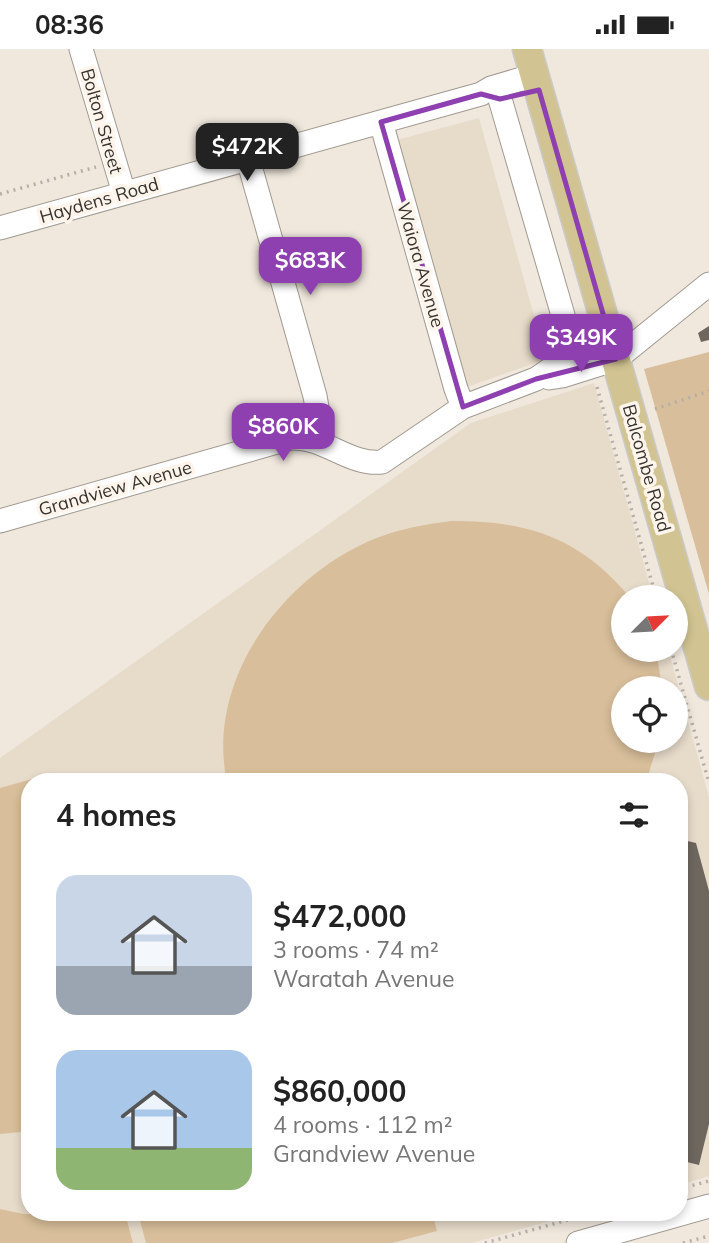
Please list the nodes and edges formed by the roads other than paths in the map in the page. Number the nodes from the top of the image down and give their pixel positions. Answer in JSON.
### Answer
{"nodes":[{"id":1,"x":81,"y":49,"type":"edge"},
{"id":2,"x":534,"y":71,"type":"edge"},
{"id":3,"x":491,"y":97,"type":"junction"},
{"id":4,"x":381,"y":122,"type":"junction"},
{"id":5,"x":248,"y":159,"type":"junction"},
{"id":6,"x":124,"y":193,"type":"junction"},
{"id":7,"x":0,"y":228,"type":"edge"},
{"id":8,"x":709,"y":284,"type":"edge"},
{"id":9,"x":613,"y":349,"type":"junction"},
{"id":10,"x":574,"y":353,"type":"junction"},
{"id":11,"x":536,"y":379,"type":"junction"},
{"id":12,"x":463,"y":407,"type":"junction"},
{"id":13,"x":315,"y":440,"type":"junction"},
{"id":14,"x":0,"y":521,"type":"edge"},
{"id":15,"x":709,"y":686,"type":"edge"},
{"id":16,"x":709,"y":1206,"type":"edge"},
{"id":17,"x":688,"y":1212,"type":"edge"},
{"id":18,"x":656,"y":1221,"type":"edge"},
{"id":19,"x":578,"y":1243,"type":"edge"}],
"edges":[{"from":1,"to":6,"type":"street","name":"Bolton Street"},
{"from":2,"to":3,"type":"street","name":"Haydens Road"},
{"from":2,"to":9,"type":"main road","name":"Balcombe Road"},
{"from":3,"to":4,"type":"street","name":"Haydens Road"},
{"from":3,"to":10,"type":"street"},
{"from":4,"to":5,"type":"street","name":"Haydens Road"},
{"from":4,"to":12,"type":"street","name":"Waiora Avenue"},
{"from":5,"to":6,"type":"street","name":"Haydens Road"},
{"from":5,"to":13,"type":"street"},
{"from":6,"to":7,"type":"street","name":"Haydens Road"},
{"from":8,"to":9,"type":"street"},
{"from":9,"to":10,"type":"street","name":"Grandview Avenue"},
{"from":9,"to":11,"type":"street","name":"Grandview Avenue"},
{"from":9,"to":15,"type":"main road","name":"Balcombe Road"},
{"from":10,"to":11,"type":"street","name":"Grandview Avenue"},
{"from":11,"to":12,"type":"street","name":"Grandview Avenue"},
{"from":12,"to":13,"type":"street","name":"Grandview Avenue"},
{"from":13,"to":14,"type":"street","name":"Grandview Avenue"},
{"from":16,"to":17,"type":"street"},
{"from":18,"to":19,"type":"street"}]}
